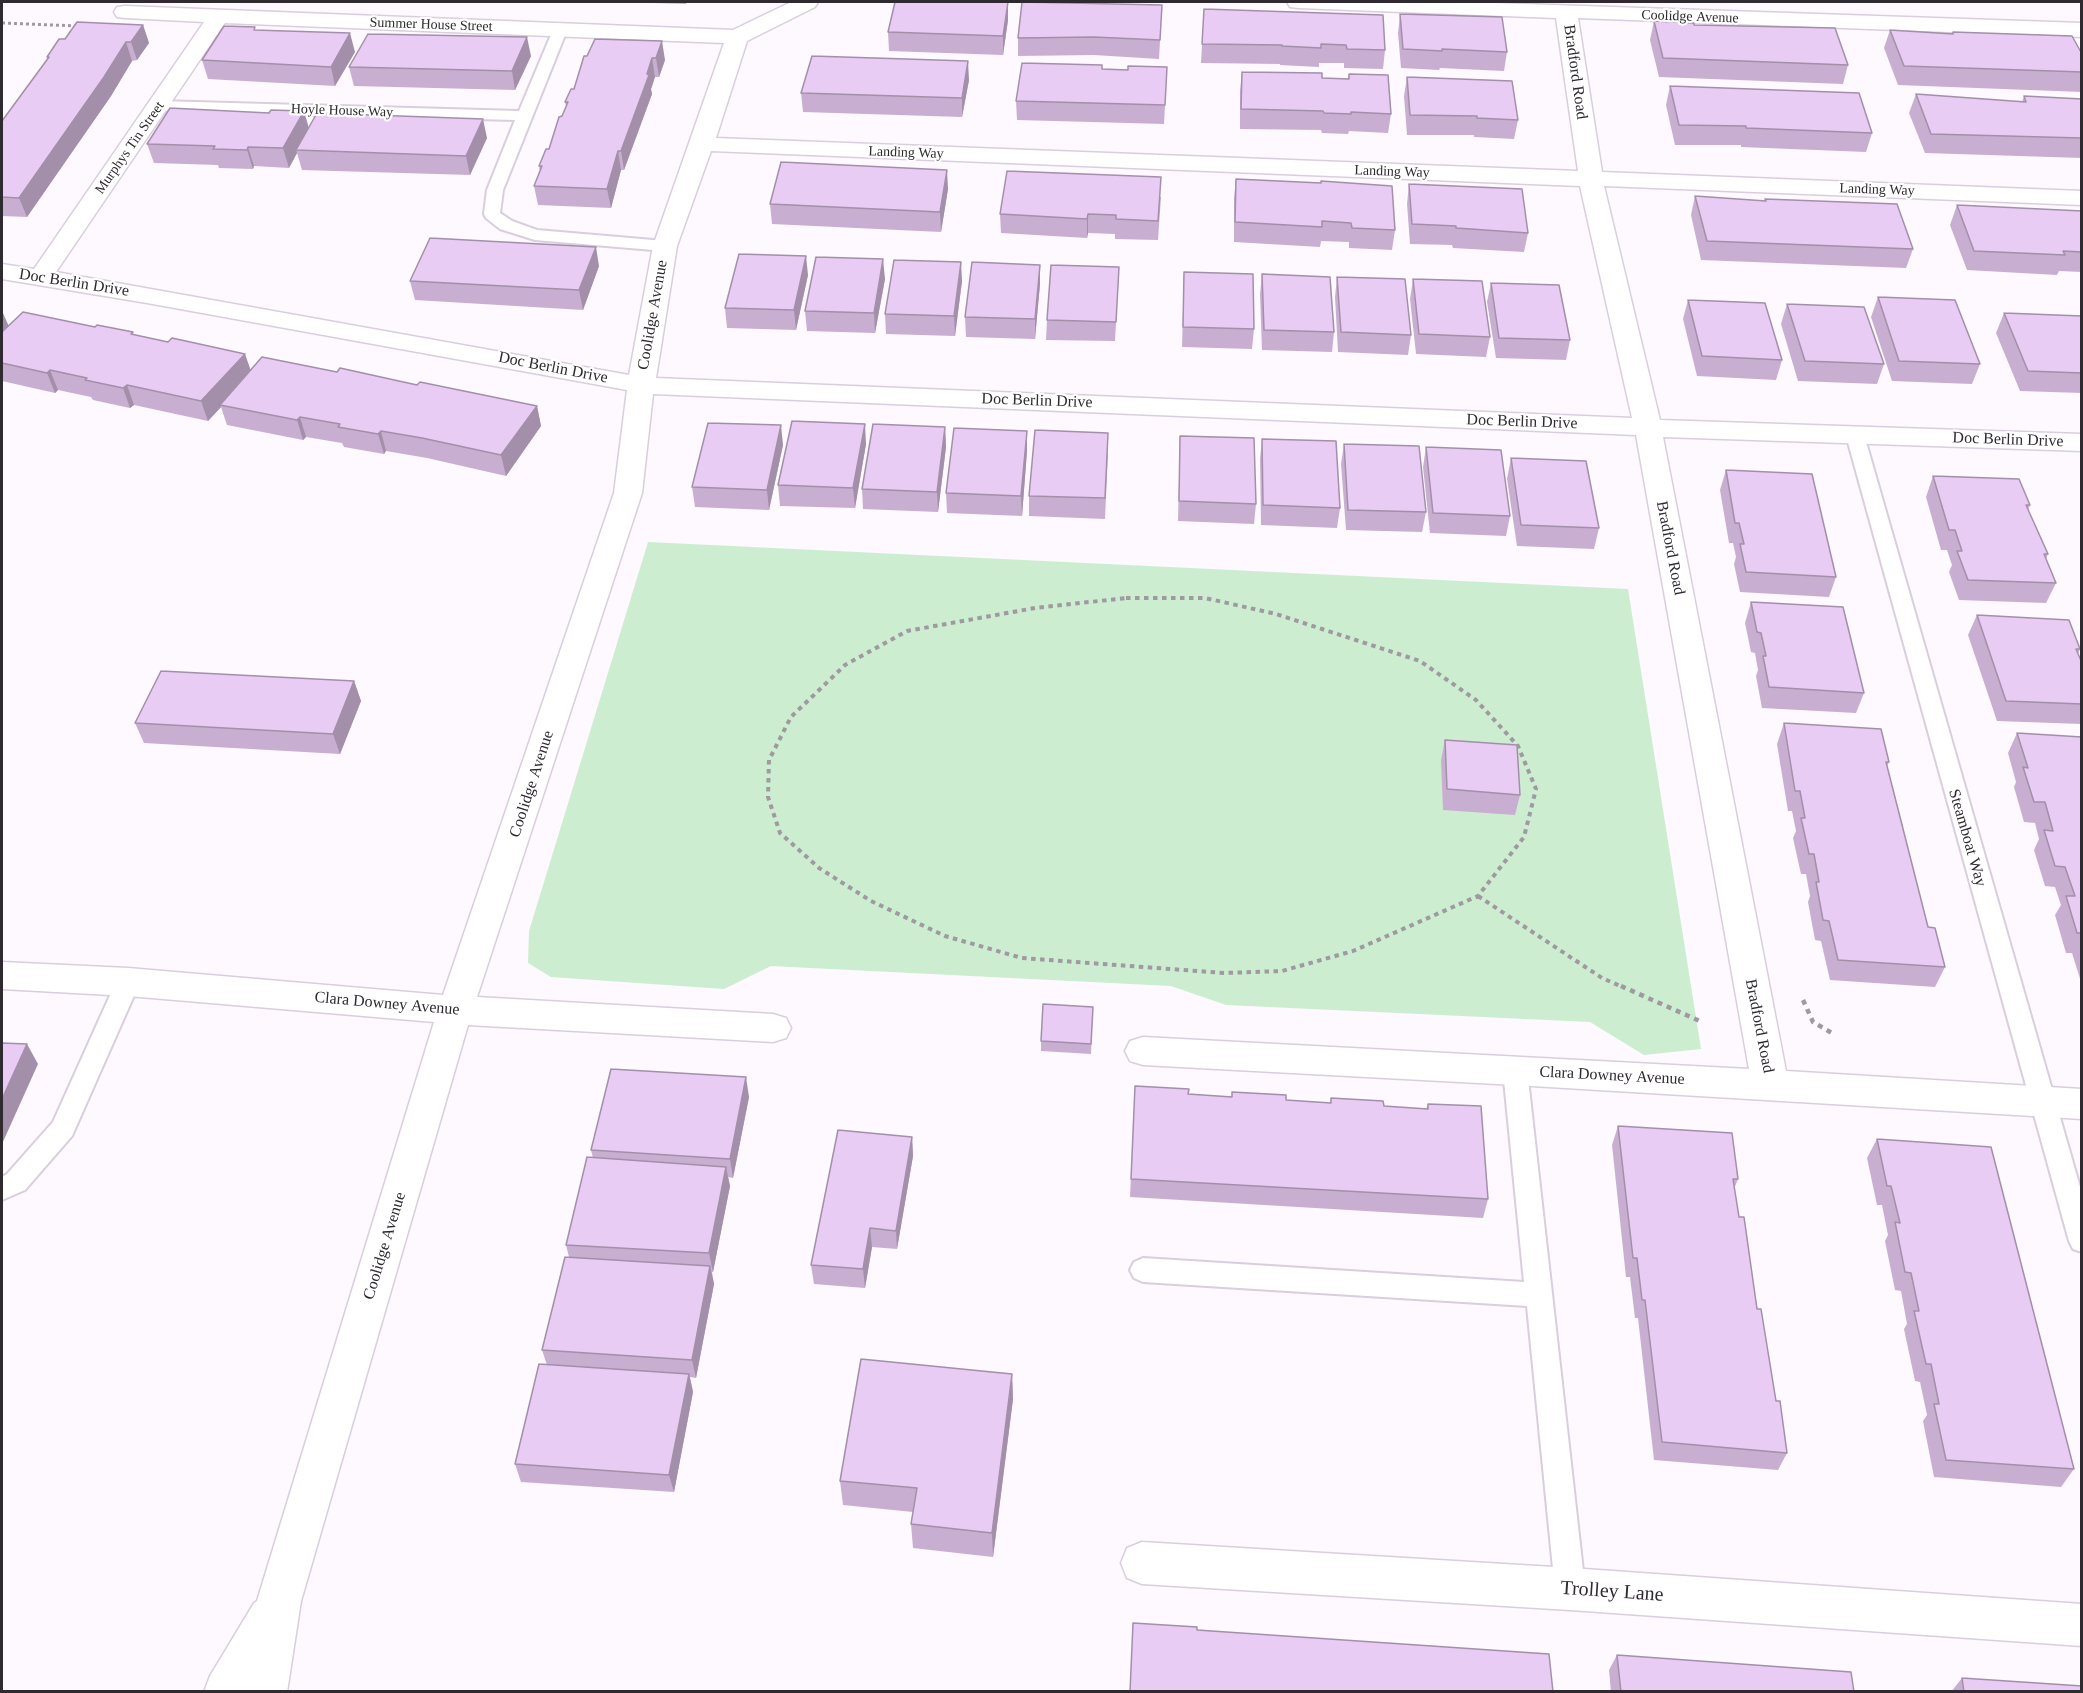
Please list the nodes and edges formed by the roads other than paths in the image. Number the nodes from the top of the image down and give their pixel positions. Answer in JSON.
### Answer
{"nodes":[{"id":1,"x":807,"y":2,"type":"edge"},
{"id":2,"x":1298,"y":2,"type":"edge"},
{"id":3,"x":125,"y":12,"type":"road end"},
{"id":4,"x":1566,"y":13,"type":"junction"},
{"id":5,"x":218,"y":17,"type":"junction"},
{"id":6,"x":560,"y":30,"type":"junction"},
{"id":7,"x":2082,"y":30,"type":"edge"},
{"id":8,"x":737,"y":37,"type":"junction"},
{"id":9,"x":159,"y":106,"type":"junction"},
{"id":10,"x":525,"y":116,"type":"junction"},
{"id":11,"x":702,"y":144,"type":"junction"},
{"id":12,"x":1591,"y":180,"type":"junction"},
{"id":13,"x":2082,"y":198,"type":"edge"},
{"id":14,"x":665,"y":246,"type":"junction"},
{"id":15,"x":2,"y":271,"type":"edge"},
{"id":16,"x":40,"y":278,"type":"junction"},
{"id":17,"x":641,"y":385,"type":"junction"},
{"id":18,"x":1648,"y":427,"type":"junction"},
{"id":19,"x":1855,"y":435,"type":"junction"},
{"id":20,"x":2082,"y":443,"type":"edge"},
{"id":21,"x":2,"y":975,"type":"edge"},
{"id":22,"x":128,"y":982,"type":"junction"},
{"id":23,"x":455,"y":1010,"type":"junction"},
{"id":24,"x":773,"y":1028,"type":"dead end"},
{"id":25,"x":1143,"y":1051,"type":"dead end"},
{"id":26,"x":1515,"y":1070,"type":"junction"},
{"id":27,"x":1770,"y":1085,"type":"junction"},
{"id":28,"x":2041,"y":1102,"type":"junction"},
{"id":29,"x":2082,"y":1104,"type":"edge"},
{"id":30,"x":2,"y":1189,"type":"edge"},
{"id":31,"x":2082,"y":1241,"type":"edge"},
{"id":32,"x":1143,"y":1270,"type":"dead end"},
{"id":33,"x":1539,"y":1295,"type":"junction"},
{"id":34,"x":1142,"y":1563,"type":"dead end"},
{"id":35,"x":1570,"y":1588,"type":"junction"},
{"id":36,"x":279,"y":1601,"type":"junction"},
{"id":37,"x":2082,"y":1625,"type":"edge"},
{"id":38,"x":226,"y":1692,"type":"edge"},
{"id":39,"x":265,"y":1692,"type":"edge"}],
"edges":[{"from":1,"to":8,"type":"street"},
{"from":2,"to":4,"type":"street","name":"Coolidge Avenue"},
{"from":3,"to":5,"type":"street","name":"Summer House Street"},
{"from":4,"to":7,"type":"street","name":"Coolidge Avenue"},
{"from":4,"to":12,"type":"street","name":"Bradford Road"},
{"from":5,"to":6,"type":"street","name":"Summer House Street"},
{"from":5,"to":9,"type":"street","name":"Murphys Tin Street"},
{"from":6,"to":8,"type":"street","name":"Summer House Street"},
{"from":6,"to":10,"type":"lane"},
{"from":8,"to":11,"type":"street","name":"Coolidge Avenue"},
{"from":9,"to":10,"type":"lane","name":"Hoyle House Way"},
{"from":9,"to":16,"type":"street","name":"Murphys Tin Street"},
{"from":10,"to":14,"type":"lane"},
{"from":11,"to":12,"type":"street","name":"Landing Way"},
{"from":11,"to":14,"type":"street","name":"Coolidge Avenue"},
{"from":12,"to":13,"type":"street","name":"Landing Way"},
{"from":12,"to":18,"type":"street","name":"Bradford Road"},
{"from":14,"to":17,"type":"street","name":"Coolidge Avenue"},
{"from":15,"to":16,"type":"street","name":"Doc Berlin Drive"},
{"from":16,"to":17,"type":"street","name":"Doc Berlin Drive"},
{"from":17,"to":18,"type":"street","name":"Doc Berlin Drive"},
{"from":17,"to":23,"type":"street","name":"Coolidge Avenue"},
{"from":18,"to":19,"type":"street","name":"Doc Berlin Drive"},
{"from":18,"to":27,"type":"street","name":"Bradford Road"},
{"from":19,"to":20,"type":"street","name":"Doc Berlin Drive"},
{"from":19,"to":28,"type":"lane","name":"Steamboat Way"},
{"from":21,"to":22,"type":"street","name":"Clara Downey Avenue"},
{"from":22,"to":23,"type":"street","name":"Clara Downey Avenue"},
{"from":22,"to":30,"type":"lane"},
{"from":23,"to":24,"type":"street","name":"Clara Downey Avenue"},
{"from":23,"to":36,"type":"street","name":"Coolidge Avenue"},
{"from":25,"to":26,"type":"street","name":"Clara Downey Avenue"},
{"from":26,"to":27,"type":"street","name":"Clara Downey Avenue"},
{"from":26,"to":33,"type":"lane"},
{"from":27,"to":28,"type":"street","name":"Clara Downey Avenue"},
{"from":28,"to":29,"type":"street","name":"Clara Downey Avenue"},
{"from":28,"to":31,"type":"lane","name":"Steamboat Way"},
{"from":32,"to":33,"type":"lane"},
{"from":33,"to":35,"type":"lane"},
{"from":34,"to":35,"type":"street","name":"Trolley Lane"},
{"from":35,"to":37,"type":"street","name":"Trolley Lane"},
{"from":36,"to":38,"type":"street","name":"Coolidge Avenue"},
{"from":36,"to":39,"type":"street","name":"Coolidge Avenue"}]}
